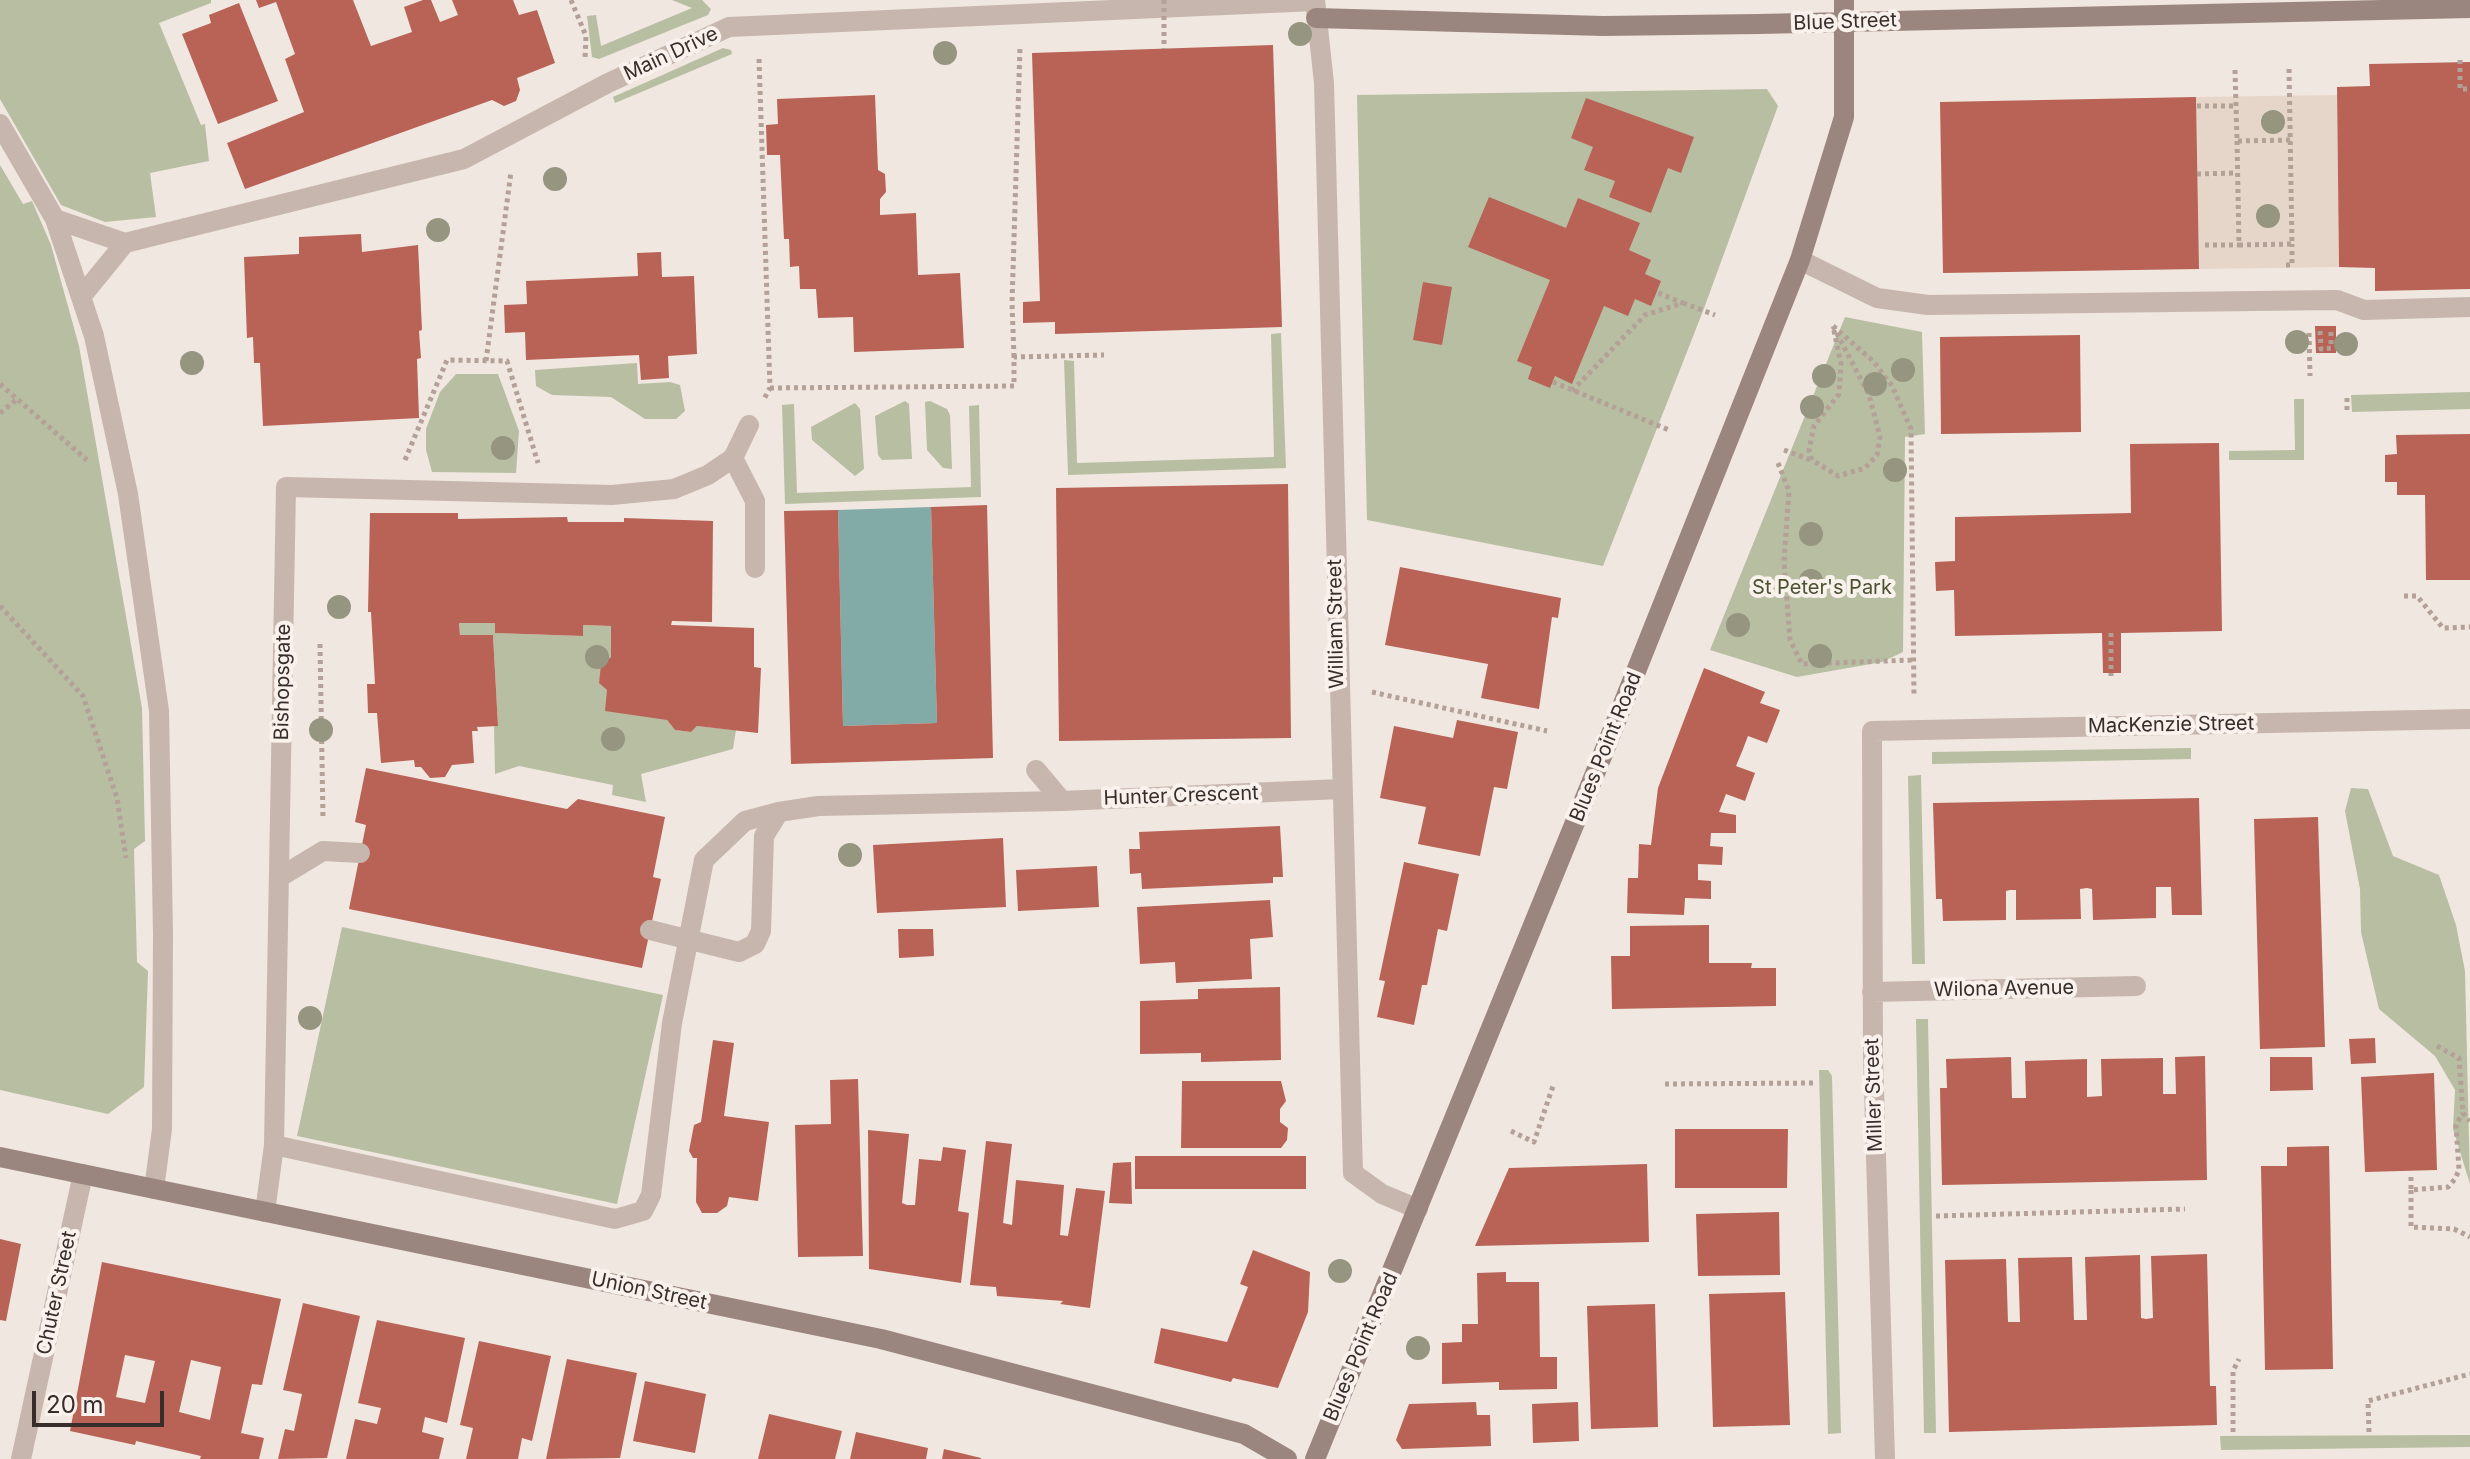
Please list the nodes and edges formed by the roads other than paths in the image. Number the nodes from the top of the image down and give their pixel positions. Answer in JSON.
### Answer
{"nodes":[{"id":1,"x":1844,"y":0,"type":"edge"},
{"id":2,"x":1316,"y":6,"type":"edge"},
{"id":3,"x":2470,"y":8,"type":"edge"},
{"id":4,"x":1844,"y":21,"type":"junction"},
{"id":5,"x":0,"y":124,"type":"edge"},
{"id":6,"x":55,"y":219,"type":"junction"},
{"id":7,"x":125,"y":243,"type":"junction"},
{"id":8,"x":1800,"y":260,"type":"junction"},
{"id":9,"x":81,"y":297,"type":"junction"},
{"id":10,"x":2470,"y":307,"type":"edge"},
{"id":11,"x":749,"y":425,"type":"dead end"},
{"id":12,"x":733,"y":458,"type":"junction"},
{"id":13,"x":755,"y":568,"type":"dead end"},
{"id":14,"x":2470,"y":719,"type":"edge"},
{"id":15,"x":1872,"y":731,"type":"joint"},
{"id":16,"x":1036,"y":770,"type":"dead end"},
{"id":17,"x":1341,"y":789,"type":"junction"},
{"id":18,"x":1062,"y":801,"type":"junction"},
{"id":19,"x":779,"y":812,"type":"junction"},
{"id":20,"x":360,"y":853,"type":"dead end"},
{"id":21,"x":280,"y":877,"type":"junction"},
{"id":22,"x":650,"y":930,"type":"dead end"},
{"id":23,"x":688,"y":939,"type":"junction"},
{"id":24,"x":2136,"y":986,"type":"dead end"},
{"id":25,"x":1872,"y":992,"type":"junction"},
{"id":26,"x":274,"y":1145,"type":"junction"},
{"id":27,"x":0,"y":1157,"type":"edge"},
{"id":28,"x":83,"y":1174,"type":"junction"},
{"id":29,"x":154,"y":1189,"type":"junction"},
{"id":30,"x":1418,"y":1209,"type":"junction"},
{"id":31,"x":265,"y":1212,"type":"junction"},
{"id":32,"x":21,"y":1459,"type":"edge"},
{"id":33,"x":1287,"y":1459,"type":"edge"},
{"id":34,"x":1315,"y":1459,"type":"edge"},
{"id":35,"x":1885,"y":1459,"type":"edge"}],
"edges":[{"from":1,"to":4,"type":"street"},
{"from":2,"to":4,"type":"street","name":"Blue Street"},
{"from":2,"to":7,"type":"street","name":"Main Drive"},
{"from":2,"to":17,"type":"street","name":"William Street"},
{"from":3,"to":4,"type":"street","name":"Blue Street"},
{"from":4,"to":8,"type":"street","name":"Blues Point Road"},
{"from":5,"to":6,"type":"street"},
{"from":6,"to":7,"type":"street"},
{"from":6,"to":9,"type":"street"},
{"from":7,"to":9,"type":"street"},
{"from":8,"to":10,"type":"street"},
{"from":8,"to":30,"type":"street","name":"Blues Point Road"},
{"from":9,"to":29,"type":"street"},
{"from":11,"to":12,"type":"street"},
{"from":12,"to":13,"type":"street"},
{"from":12,"to":21,"type":"street","name":"Bishopsgate"},
{"from":14,"to":15,"type":"street","name":"MacKenzie Street"},
{"from":15,"to":25,"type":"street","name":"Miller Street"},
{"from":16,"to":18,"type":"street"},
{"from":17,"to":18,"type":"street","name":"Hunter Crescent"},
{"from":17,"to":30,"type":"street","name":"William Street"},
{"from":18,"to":19,"type":"street","name":"Hunter Crescent"},
{"from":19,"to":23,"type":"street","name":"Hunter Crescent"},
{"from":19,"to":23,"type":"street"},
{"from":20,"to":21,"type":"street"},
{"from":21,"to":26,"type":"street","name":"Bishopsgate"},
{"from":22,"to":23,"type":"street"},
{"from":23,"to":26,"type":"street","name":"Hunter Crescent"},
{"from":24,"to":25,"type":"street","name":"Wilona Avenue"},
{"from":25,"to":35,"type":"street","name":"Miller Street"},
{"from":26,"to":31,"type":"street","name":"Bishopsgate"},
{"from":27,"to":28,"type":"street","name":"Union Street"},
{"from":28,"to":29,"type":"street","name":"Union Street"},
{"from":28,"to":32,"type":"street","name":"Chuter Street"},
{"from":29,"to":31,"type":"street","name":"Union Street"},
{"from":30,"to":34,"type":"street","name":"Blues Point Road"},
{"from":31,"to":33,"type":"street","name":"Union Street"}]}
